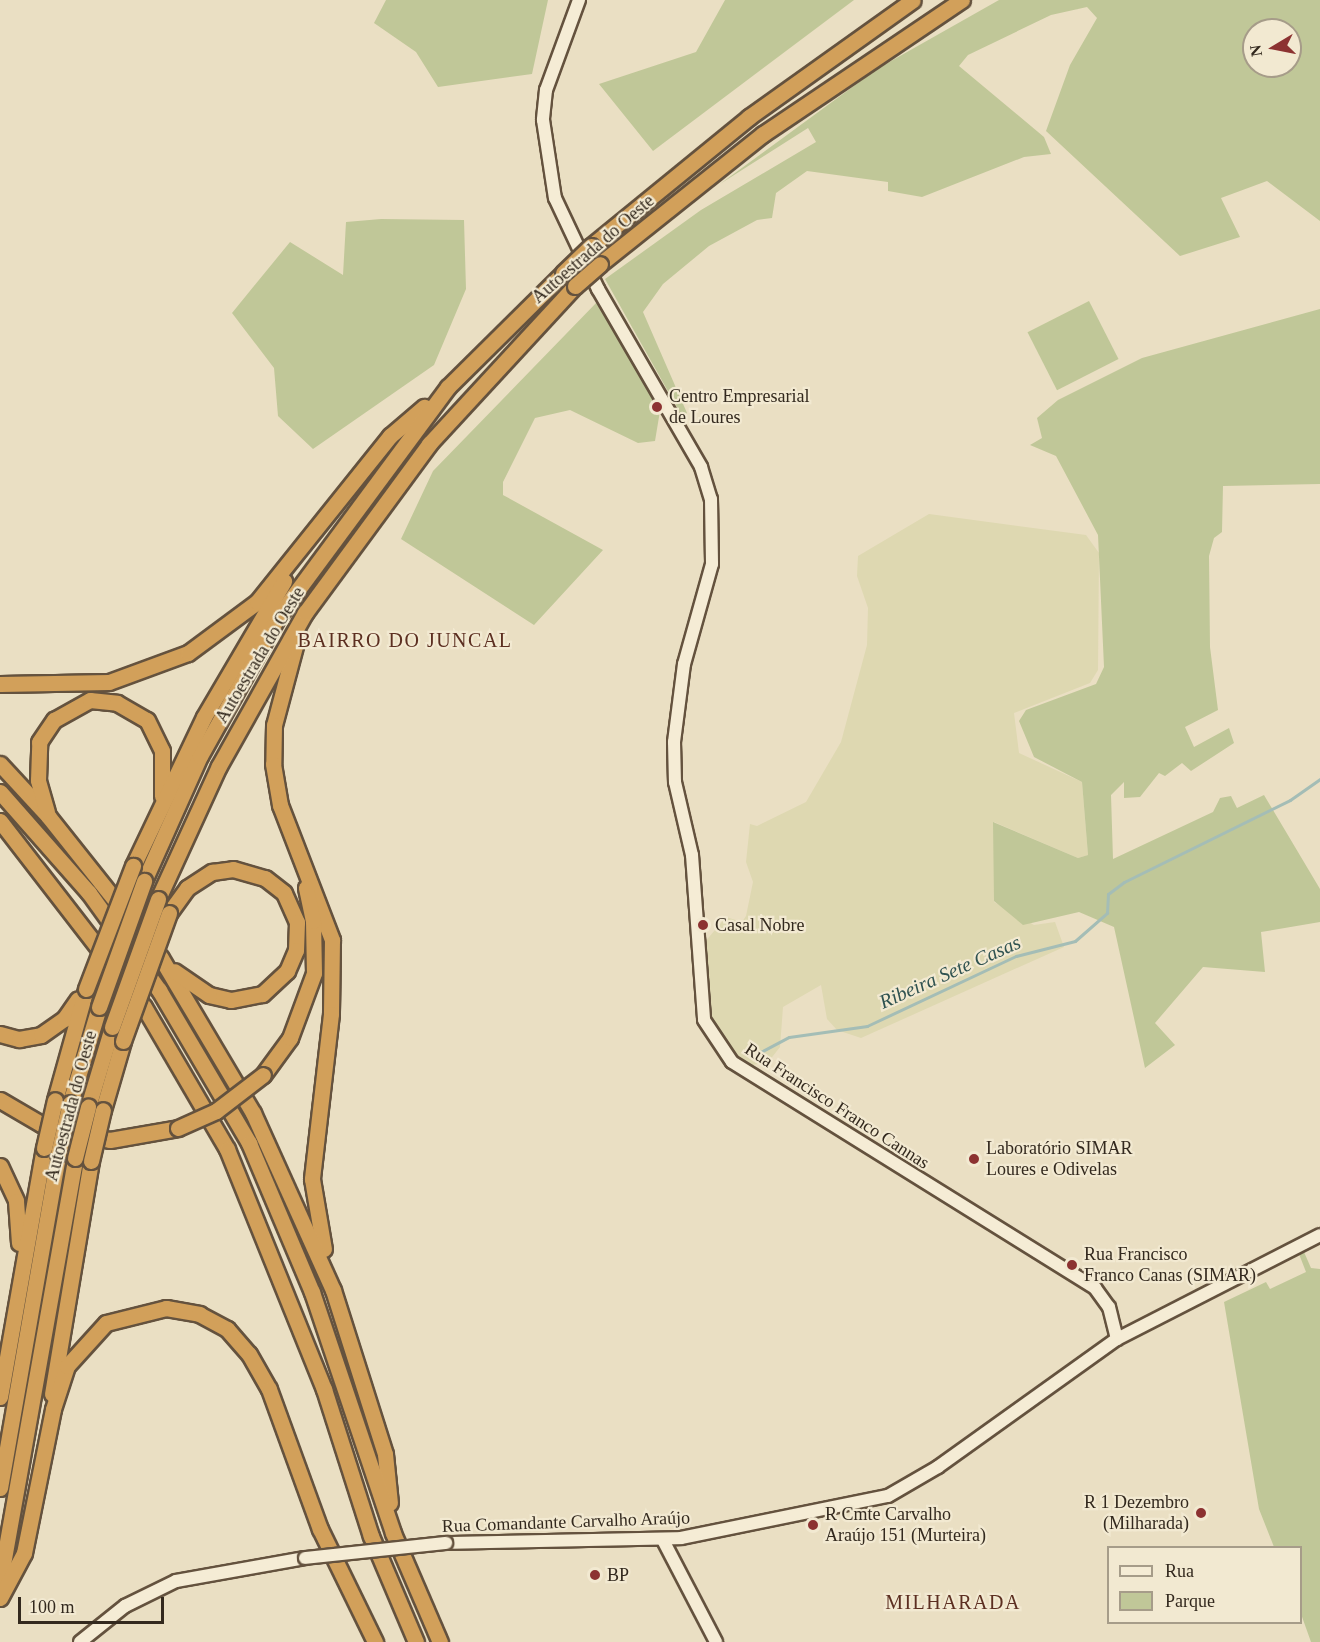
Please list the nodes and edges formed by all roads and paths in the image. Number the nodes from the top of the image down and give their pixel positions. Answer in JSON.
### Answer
{"nodes":[{"id":1,"x":579,"y":0,"type":"edge"},
{"id":2,"x":914,"y":0,"type":"edge"},
{"id":3,"x":962,"y":0,"type":"edge"},
{"id":4,"x":448,"y":387,"type":"junction"},
{"id":5,"x":310,"y":538,"type":"junction"},
{"id":6,"x":305,"y":613,"type":"junction"},
{"id":7,"x":0,"y":684,"type":"edge"},
{"id":8,"x":0,"y":764,"type":"edge"},
{"id":9,"x":0,"y":792,"type":"edge"},
{"id":10,"x":161,"y":806,"type":"junction"},
{"id":11,"x":48,"y":816,"type":"junction"},
{"id":12,"x":0,"y":821,"type":"edge"},
{"id":13,"x":0,"y":833,"type":"edge"},
{"id":14,"x":19,"y":842,"type":"junction"},
{"id":15,"x":297,"y":850,"type":"junction"},
{"id":16,"x":161,"y":958,"type":"junction"},
{"id":17,"x":86,"y":989,"type":"junction"},
{"id":18,"x":0,"y":1034,"type":"edge"},
{"id":19,"x":0,"y":1100,"type":"edge"},
{"id":20,"x":95,"y":1109,"type":"junction"},
{"id":21,"x":51,"y":1151,"type":"junction"},
{"id":22,"x":0,"y":1166,"type":"edge"},
{"id":23,"x":1320,"y":1235,"type":"edge"},
{"id":24,"x":20,"y":1270,"type":"junction"},
{"id":25,"x":333,"y":1290,"type":"junction"},
{"id":26,"x":1117,"y":1339,"type":"junction"},
{"id":27,"x":0,"y":1397,"type":"edge"},
{"id":28,"x":53,"y":1409,"type":"junction"},
{"id":29,"x":0,"y":1488,"type":"edge"},
{"id":30,"x":393,"y":1533,"type":"junction"},
{"id":31,"x":663,"y":1540,"type":"junction"},
{"id":32,"x":0,"y":1581,"type":"edge"},
{"id":33,"x":0,"y":1598,"type":"edge"},
{"id":34,"x":80,"y":1642,"type":"edge"},
{"id":35,"x":375,"y":1642,"type":"edge"},
{"id":36,"x":416,"y":1642,"type":"edge"},
{"id":37,"x":440,"y":1642,"type":"edge"},
{"id":38,"x":716,"y":1642,"type":"edge"}],
"edges":[{"from":1,"to":26,"type":"street","name":"Rua Francisco Franco Cannas"},
{"from":2,"to":4,"type":"highway","name":"Autoestrada do Oeste","bridge":true},
{"from":3,"to":6,"type":"highway","name":"Autoestrada do Oeste","bridge":true},
{"from":4,"to":5,"type":"highway"},
{"from":4,"to":21,"type":"highway","name":"Autoestrada do Oeste","bridge":true},
{"from":5,"to":7,"type":"highway"},
{"from":5,"to":10,"type":"highway"},
{"from":6,"to":15,"type":"highway"},
{"from":6,"to":20,"type":"highway","name":"Autoestrada do Oeste","bridge":true},
{"from":8,"to":11,"type":"highway"},
{"from":9,"to":30,"type":"highway"},
{"from":10,"to":11,"type":"highway"},
{"from":10,"to":17,"type":"highway","bridge":true},
{"from":11,"to":16,"type":"highway"},
{"from":12,"to":14,"type":"highway"},
{"from":13,"to":14,"type":"highway"},
{"from":14,"to":36,"type":"highway"},
{"from":15,"to":19,"type":"highway","bridge":true},
{"from":15,"to":25,"type":"highway"},
{"from":16,"to":20,"type":"highway","bridge":true},
{"from":16,"to":25,"type":"highway"},
{"from":17,"to":18,"type":"highway"},
{"from":17,"to":21,"type":"highway","bridge":true},
{"from":20,"to":28,"type":"highway","bridge":true},
{"from":20,"to":32,"type":"highway","name":"Autoestrada do Oeste","bridge":true},
{"from":21,"to":24,"type":"highway"},
{"from":21,"to":29,"type":"highway","name":"Autoestrada do Oeste"},
{"from":22,"to":24,"type":"highway"},
{"from":23,"to":26,"type":"street","name":"Rua Comandante Carvalho Araújo"},
{"from":24,"to":27,"type":"highway"},
{"from":25,"to":30,"type":"highway"},
{"from":26,"to":31,"type":"street","name":"Rua Comandante Carvalho Araújo"},
{"from":28,"to":33,"type":"highway"},
{"from":28,"to":35,"type":"highway"},
{"from":30,"to":37,"type":"highway"},
{"from":31,"to":34,"type":"street","name":"Rua Comandante Carvalho Araújo","bridge":true},
{"from":31,"to":38,"type":"street"}]}
